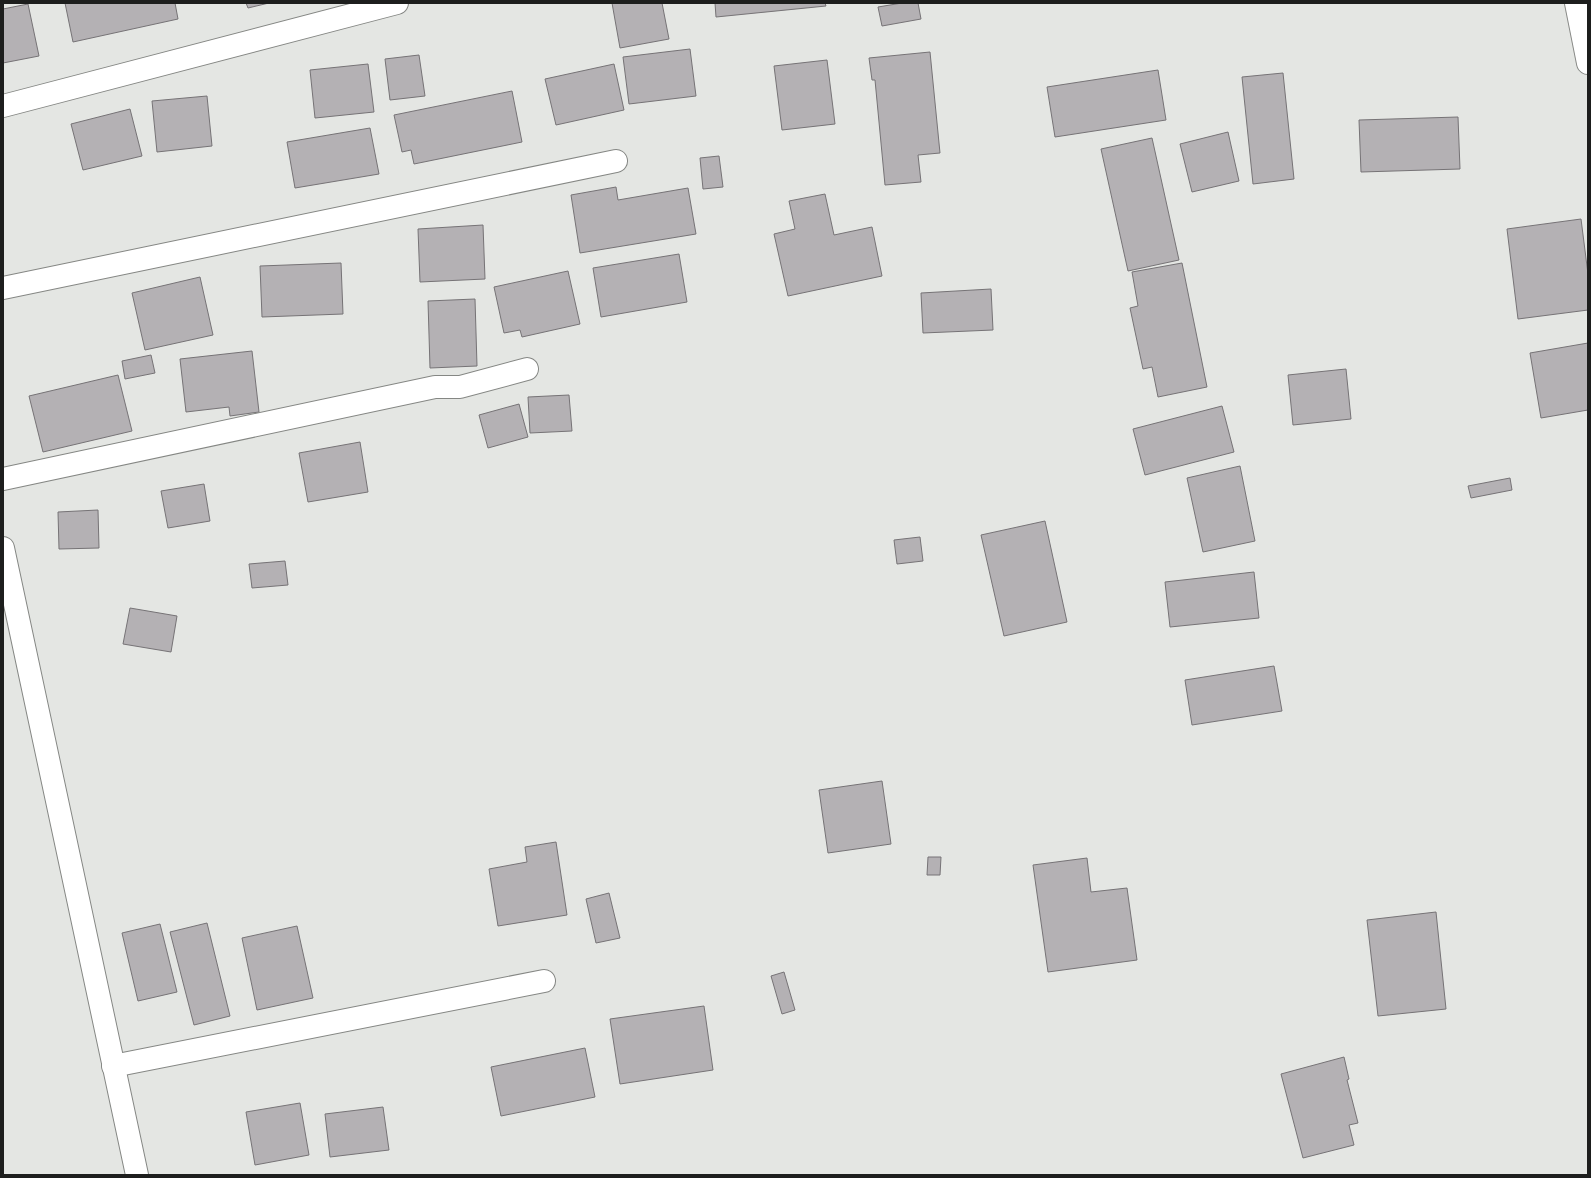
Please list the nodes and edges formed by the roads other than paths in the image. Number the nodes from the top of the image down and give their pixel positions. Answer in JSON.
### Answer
{"nodes":[{"id":1,"x":397,"y":3,"type":"edge"},
{"id":2,"x":1576,"y":3,"type":"edge"},
{"id":3,"x":1588,"y":63,"type":"edge"},
{"id":4,"x":3,"y":106,"type":"edge"},
{"id":5,"x":616,"y":161,"type":"dead end"},
{"id":6,"x":3,"y":288,"type":"edge"},
{"id":7,"x":527,"y":368,"type":"dead end"},
{"id":8,"x":3,"y":479,"type":"edge"},
{"id":9,"x":3,"y":548,"type":"edge"},
{"id":10,"x":544,"y":981,"type":"dead end"},
{"id":11,"x":113,"y":1066,"type":"junction"},
{"id":12,"x":137,"y":1175,"type":"edge"}],
"edges":[{"from":1,"to":4,"type":"street"},
{"from":2,"to":3,"type":"street"},
{"from":5,"to":6,"type":"street"},
{"from":7,"to":8,"type":"street"},
{"from":9,"to":11,"type":"street"},
{"from":10,"to":11,"type":"street"},
{"from":11,"to":12,"type":"street"}]}
